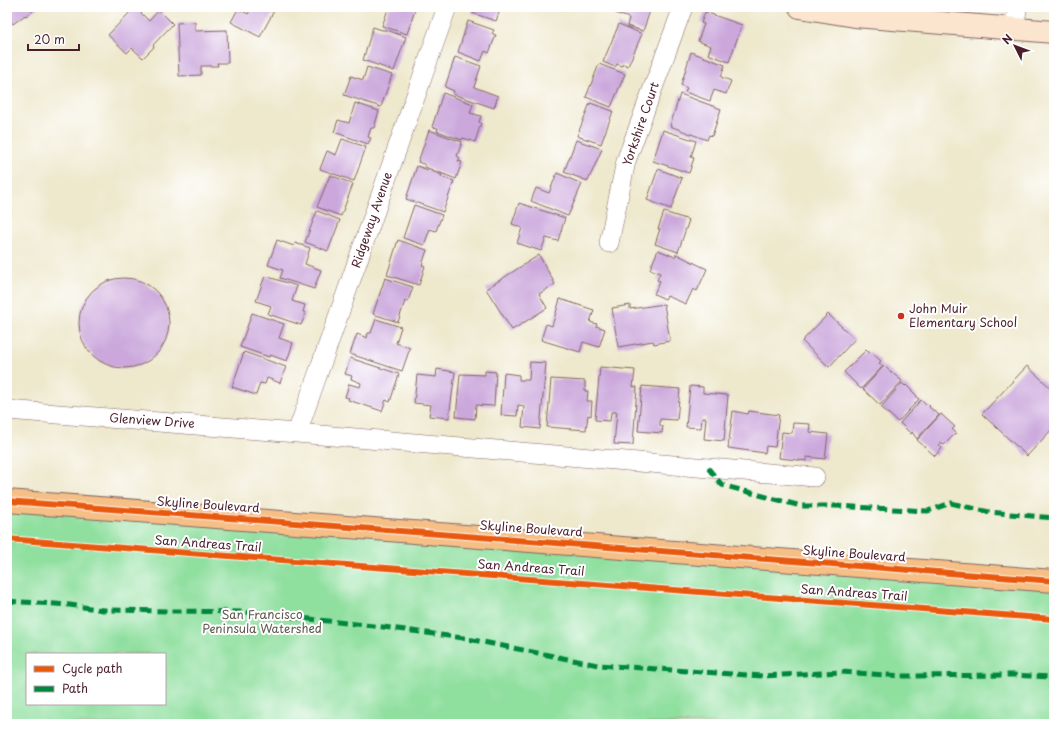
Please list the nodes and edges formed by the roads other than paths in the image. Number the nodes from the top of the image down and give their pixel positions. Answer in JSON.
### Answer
{"nodes":[{"id":1,"x":448,"y":7,"type":"edge"},
{"id":2,"x":683,"y":7,"type":"edge"},
{"id":3,"x":800,"y":7,"type":"edge"},
{"id":4,"x":1017,"y":7,"type":"edge"},
{"id":5,"x":1015,"y":29,"type":"junction"},
{"id":6,"x":1054,"y":32,"type":"edge"},
{"id":7,"x":609,"y":243,"type":"dead end"},
{"id":8,"x":7,"y":410,"type":"edge"},
{"id":9,"x":297,"y":433,"type":"junction"},
{"id":10,"x":815,"y":477,"type":"dead end"},
{"id":11,"x":7,"y":501,"type":"edge"},
{"id":12,"x":1054,"y":581,"type":"edge"}],
"edges":[{"from":1,"to":9,"type":"street","name":"Ridgeway Avenue"},
{"from":2,"to":7,"type":"street","name":"Yorkshire Court"},
{"from":3,"to":5,"type":"street"},
{"from":4,"to":5,"type":"street"},
{"from":5,"to":6,"type":"street"},
{"from":8,"to":9,"type":"street","name":"Glenview Drive"},
{"from":9,"to":10,"type":"street"},
{"from":11,"to":12,"type":"main road","name":"Skyline Boulevard"}]}
